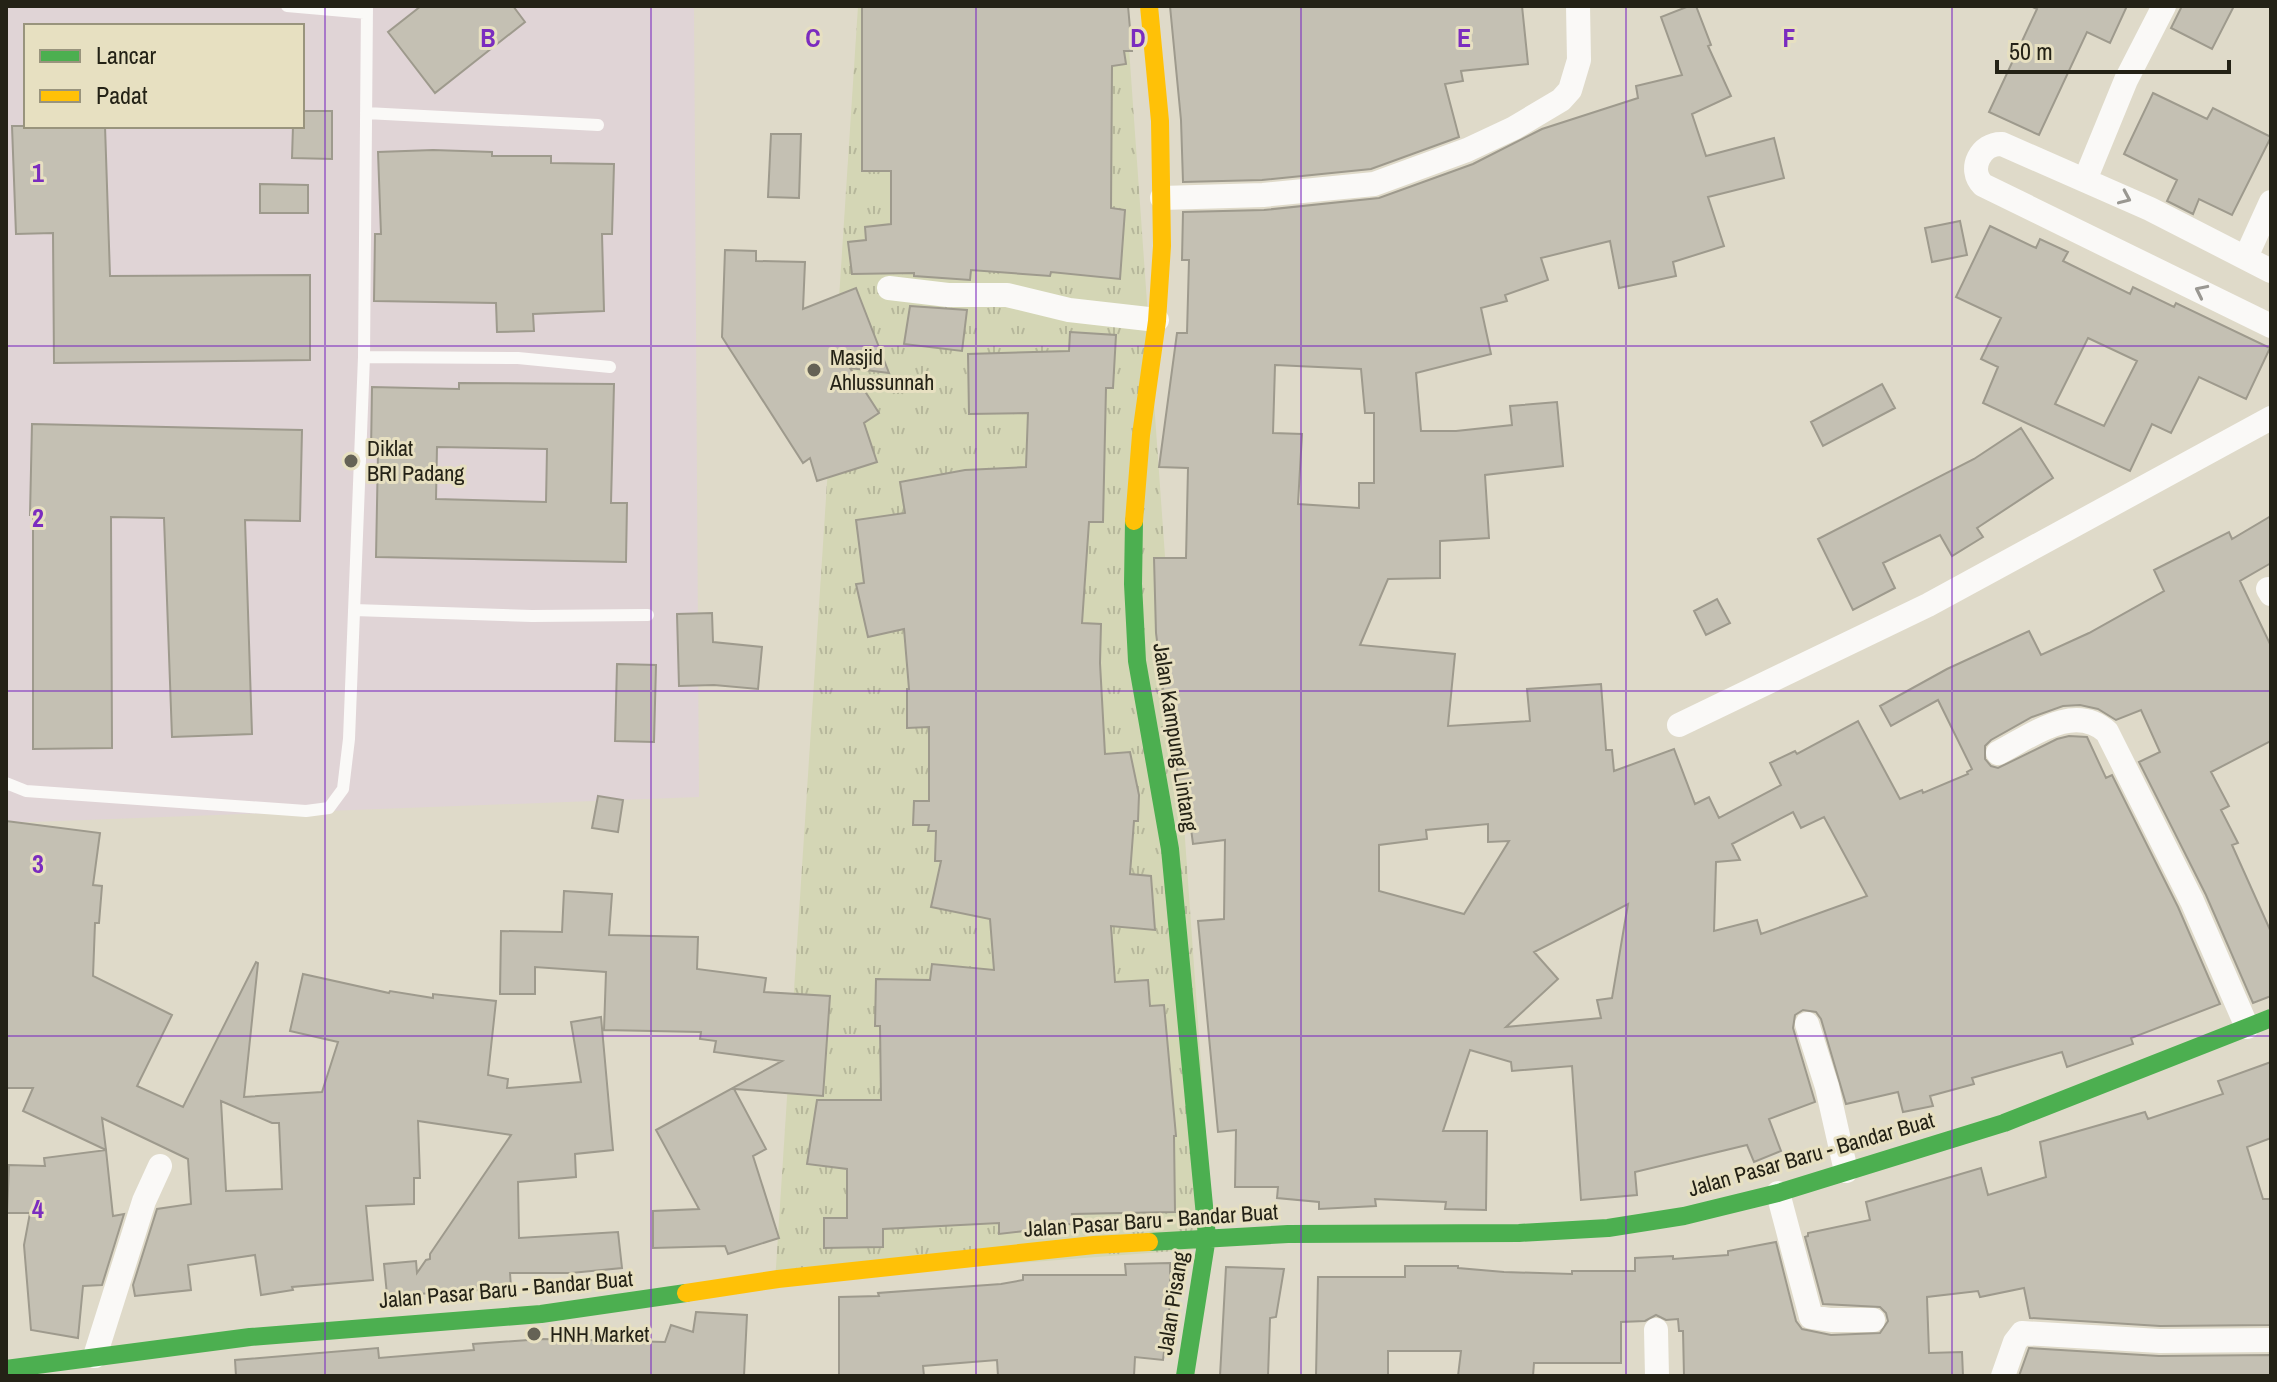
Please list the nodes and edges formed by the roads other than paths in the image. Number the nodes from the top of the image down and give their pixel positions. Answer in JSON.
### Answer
{"nodes":[{"id":1,"x":287,"y":6,"type":"edge"},
{"id":2,"x":1149,"y":6,"type":"edge"},
{"id":3,"x":1578,"y":6,"type":"edge"},
{"id":4,"x":2164,"y":6,"type":"edge"},
{"id":5,"x":367,"y":10,"type":"edge"},
{"id":6,"x":366,"y":113,"type":"junction"},
{"id":7,"x":598,"y":125,"type":"dead end"},
{"id":8,"x":2085,"y":180,"type":"junction"},
{"id":9,"x":1162,"y":198,"type":"junction"},
{"id":10,"x":2271,"y":202,"type":"edge"},
{"id":11,"x":2246,"y":257,"type":"junction"},
{"id":12,"x":2271,"y":271,"type":"edge"},
{"id":13,"x":889,"y":288,"type":"dead end"},
{"id":14,"x":1157,"y":320,"type":"junction"},
{"id":15,"x":2271,"y":326,"type":"edge"},
{"id":16,"x":364,"y":357,"type":"junction"},
{"id":17,"x":610,"y":367,"type":"dead end"},
{"id":18,"x":2271,"y":418,"type":"edge"},
{"id":19,"x":354,"y":610,"type":"junction"},
{"id":20,"x":648,"y":615,"type":"dead end"},
{"id":21,"x":1679,"y":725,"type":"dead end"},
{"id":22,"x":1998,"y":753,"type":"dead end"},
{"id":23,"x":6,"y":783,"type":"edge"},
{"id":24,"x":2271,"y":1018,"type":"edge"},
{"id":25,"x":1807,"y":1024,"type":"dead end"},
{"id":26,"x":2247,"y":1027,"type":"junction"},
{"id":27,"x":160,"y":1166,"type":"dead end"},
{"id":28,"x":1846,"y":1171,"type":"junction"},
{"id":29,"x":1778,"y":1193,"type":"junction"},
{"id":30,"x":1207,"y":1237,"type":"junction"},
{"id":31,"x":1873,"y":1320,"type":"dead end"},
{"id":32,"x":1656,"y":1330,"type":"dead end"},
{"id":33,"x":2271,"y":1340,"type":"edge"},
{"id":34,"x":105,"y":1362,"type":"edge"},
{"id":35,"x":14,"y":1370,"type":"edge"},
{"id":36,"x":1185,"y":1376,"type":"edge"},
{"id":37,"x":1657,"y":1376,"type":"edge"},
{"id":38,"x":2003,"y":1376,"type":"edge"}],
"edges":[{"from":1,"to":5,"type":"lane"},
{"from":2,"to":9,"type":"street","name":"Jalan Kampung Lintang"},
{"from":3,"to":9,"type":"street"},
{"from":4,"to":8,"type":"street"},
{"from":5,"to":6,"type":"lane"},
{"from":6,"to":7,"type":"lane"},
{"from":6,"to":16,"type":"lane"},
{"from":8,"to":11,"type":"street","one_way":true},
{"from":15,"to":8,"type":"street","one_way":true},
{"from":9,"to":14,"type":"street","name":"Jalan Kampung Lintang"},
{"from":10,"to":11,"type":"street"},
{"from":11,"to":12,"type":"street"},
{"from":13,"to":14,"type":"street"},
{"from":14,"to":30,"type":"street","name":"Jalan Kampung Lintang"},
{"from":16,"to":17,"type":"lane"},
{"from":16,"to":19,"type":"lane"},
{"from":18,"to":21,"type":"street"},
{"from":19,"to":20,"type":"lane"},
{"from":19,"to":23,"type":"lane"},
{"from":22,"to":26,"type":"street"},
{"from":24,"to":26,"type":"street","name":"Jalan Pasar Baru - Bandar Buat"},
{"from":25,"to":28,"type":"street"},
{"from":26,"to":28,"type":"street","name":"Jalan Pasar Baru - Bandar Buat"},
{"from":27,"to":34,"type":"street"},
{"from":28,"to":29,"type":"street","name":"Jalan Pasar Baru - Bandar Buat"},
{"from":29,"to":30,"type":"street","name":"Jalan Pasar Baru - Bandar Buat"},
{"from":29,"to":31,"type":"street"},
{"from":30,"to":34,"type":"street","name":"Jalan Pasar Baru - Bandar Buat"},
{"from":30,"to":36,"type":"street","name":"Jalan Pisang"},
{"from":32,"to":37,"type":"street"},
{"from":33,"to":38,"type":"street"},
{"from":34,"to":35,"type":"street","name":"Jalan Pasar Baru - Bandar Buat"}]}
